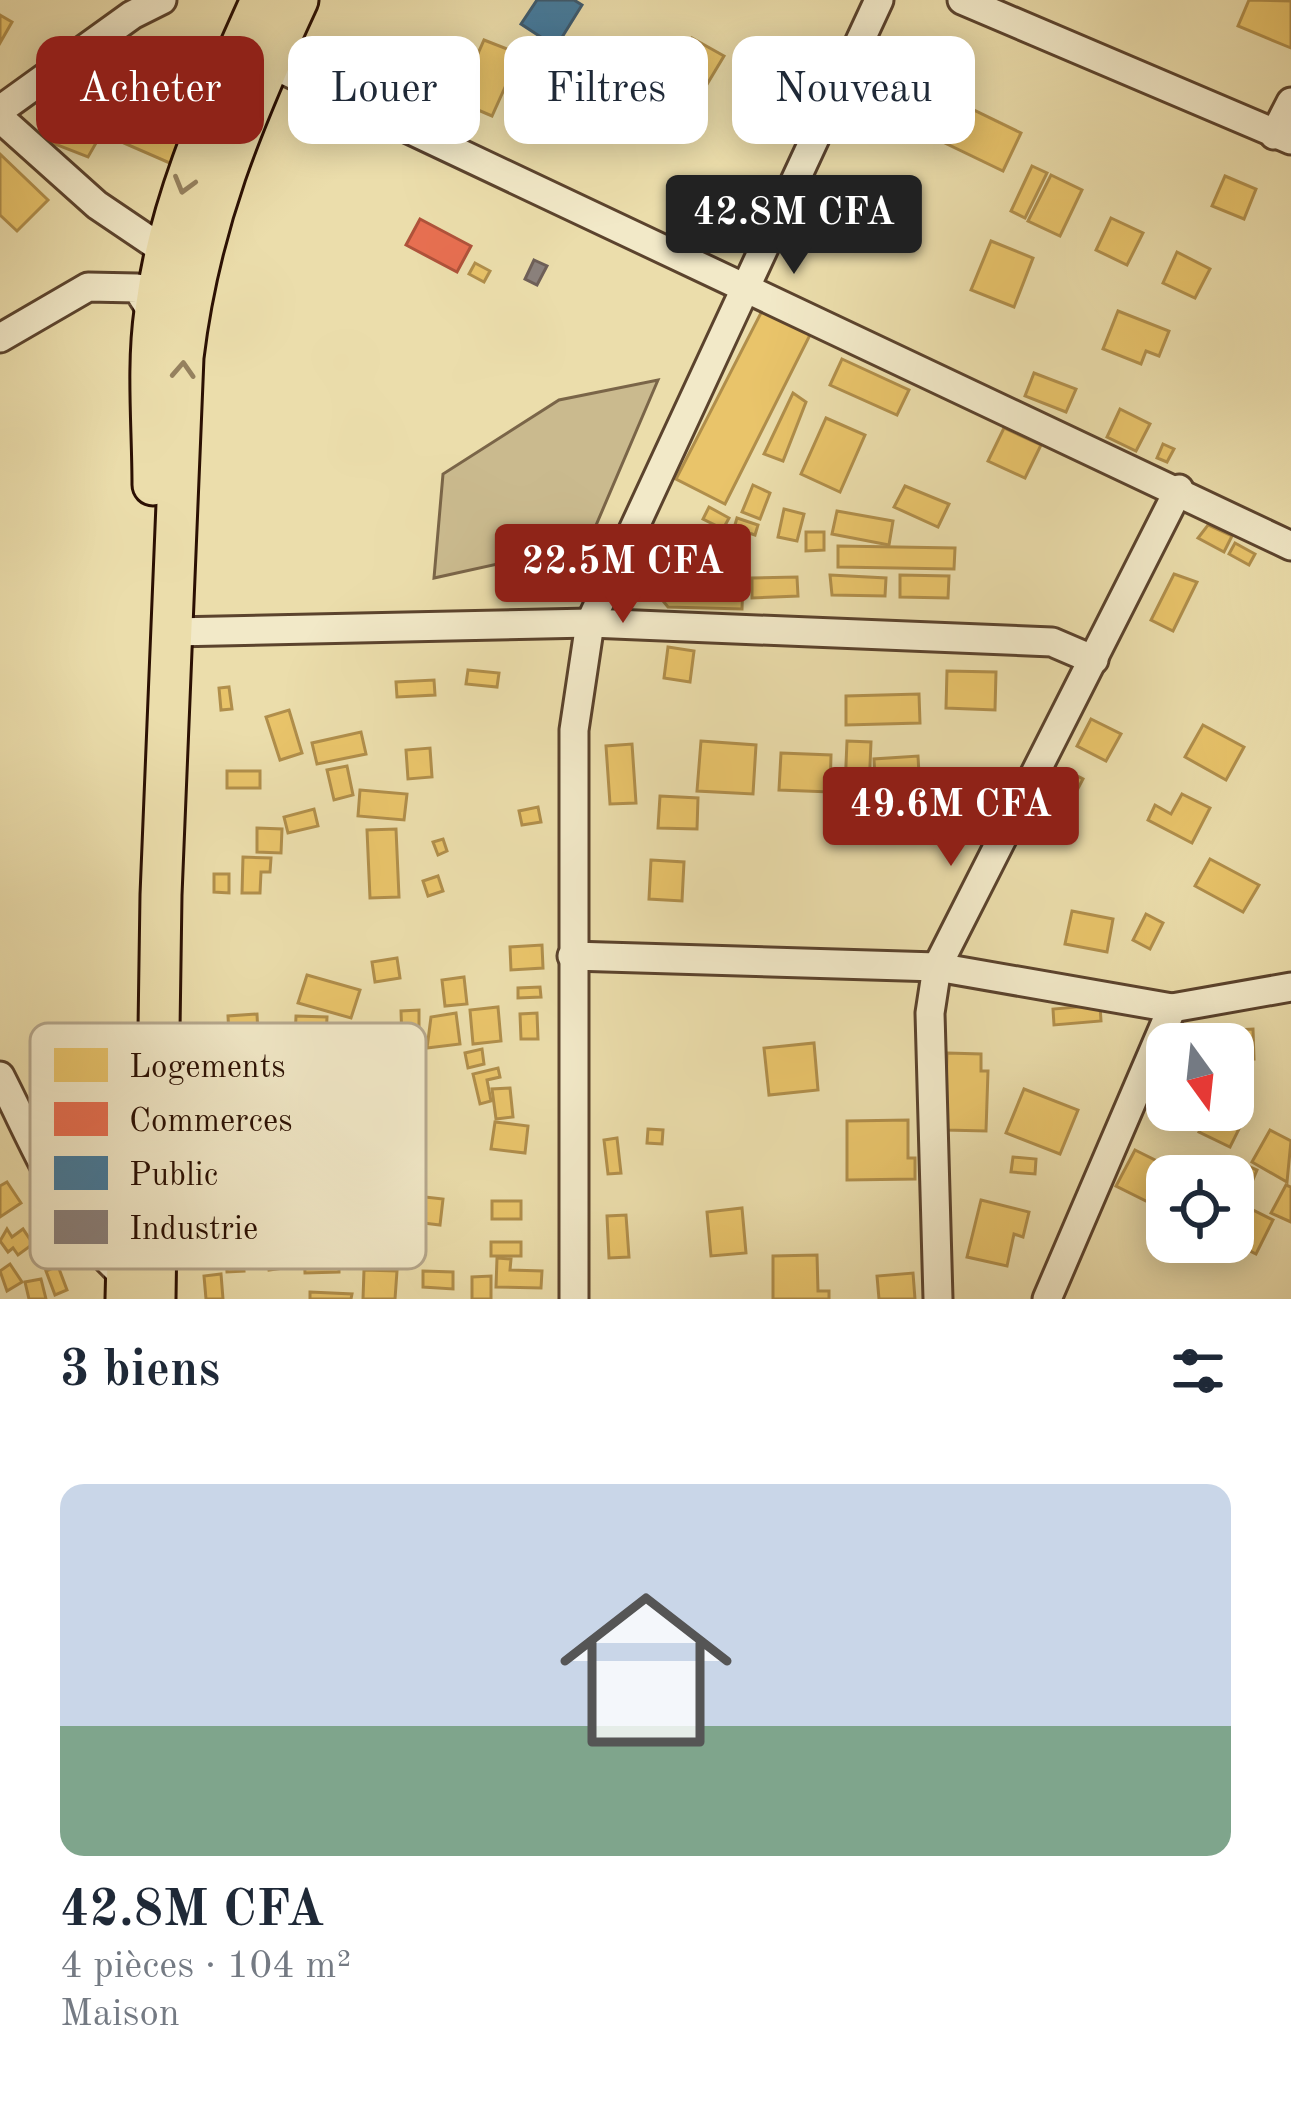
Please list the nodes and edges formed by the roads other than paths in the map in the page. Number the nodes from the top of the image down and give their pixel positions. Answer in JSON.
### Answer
{"nodes":[{"id":1,"x":162,"y":0,"type":"edge"},
{"id":2,"x":261,"y":0,"type":"edge"},
{"id":3,"x":298,"y":0,"type":"edge"},
{"id":4,"x":879,"y":0,"type":"edge"},
{"id":5,"x":962,"y":0,"type":"edge"},
{"id":6,"x":268,"y":63,"type":"junction"},
{"id":7,"x":1291,"y":102,"type":"edge"},
{"id":8,"x":0,"y":114,"type":"edge"},
{"id":9,"x":1282,"y":137,"type":"edge"},
{"id":10,"x":165,"y":251,"type":"junction"},
{"id":11,"x":745,"y":289,"type":"junction"},
{"id":12,"x":154,"y":315,"type":"junction"},
{"id":13,"x":0,"y":338,"type":"edge"},
{"id":14,"x":1179,"y":489,"type":"junction"},
{"id":15,"x":1291,"y":546,"type":"edge"},
{"id":16,"x":590,"y":623,"type":"junction"},
{"id":17,"x":173,"y":632,"type":"junction"},
{"id":18,"x":1094,"y":660,"type":"junction"},
{"id":19,"x":572,"y":956,"type":"junction"},
{"id":20,"x":937,"y":967,"type":"junction"},
{"id":21,"x":1291,"y":987,"type":"edge"},
{"id":22,"x":1172,"y":1008,"type":"junction"},
{"id":23,"x":143,"y":1023,"type":"edge"},
{"id":24,"x":153,"y":1023,"type":"edge"},
{"id":25,"x":0,"y":1076,"type":"edge"},
{"id":26,"x":30,"y":1134,"type":"edge"},
{"id":27,"x":114,"y":1269,"type":"edge"},
{"id":28,"x":136,"y":1292,"type":"edge"},
{"id":29,"x":574,"y":1299,"type":"edge"},
{"id":30,"x":938,"y":1299,"type":"edge"},
{"id":31,"x":1047,"y":1299,"type":"edge"}],
"edges":[{"from":1,"to":8,"type":"street"},
{"from":2,"to":10,"type":"highway","one_way":true},
{"from":3,"to":6,"type":"highway"},
{"from":4,"to":11,"type":"street"},
{"from":5,"to":9,"type":"street"},
{"from":6,"to":11,"type":"street"},
{"from":17,"to":6,"type":"highway","one_way":true},
{"from":7,"to":9,"type":"street"},
{"from":8,"to":10,"type":"street"},
{"from":10,"to":12,"type":"highway"},
{"from":11,"to":14,"type":"street"},
{"from":11,"to":16,"type":"street"},
{"from":12,"to":13,"type":"street"},
{"from":12,"to":23,"type":"highway"},
{"from":14,"to":15,"type":"street"},
{"from":14,"to":18,"type":"street"},
{"from":16,"to":17,"type":"street"},
{"from":16,"to":18,"type":"street"},
{"from":16,"to":19,"type":"street"},
{"from":17,"to":24,"type":"highway"},
{"from":18,"to":20,"type":"street"},
{"from":19,"to":20,"type":"street"},
{"from":19,"to":29,"type":"street"},
{"from":20,"to":22,"type":"street"},
{"from":20,"to":30,"type":"street"},
{"from":21,"to":22,"type":"street"},
{"from":22,"to":31,"type":"street"},
{"from":25,"to":26,"type":"street"},
{"from":27,"to":28,"type":"street"}]}
